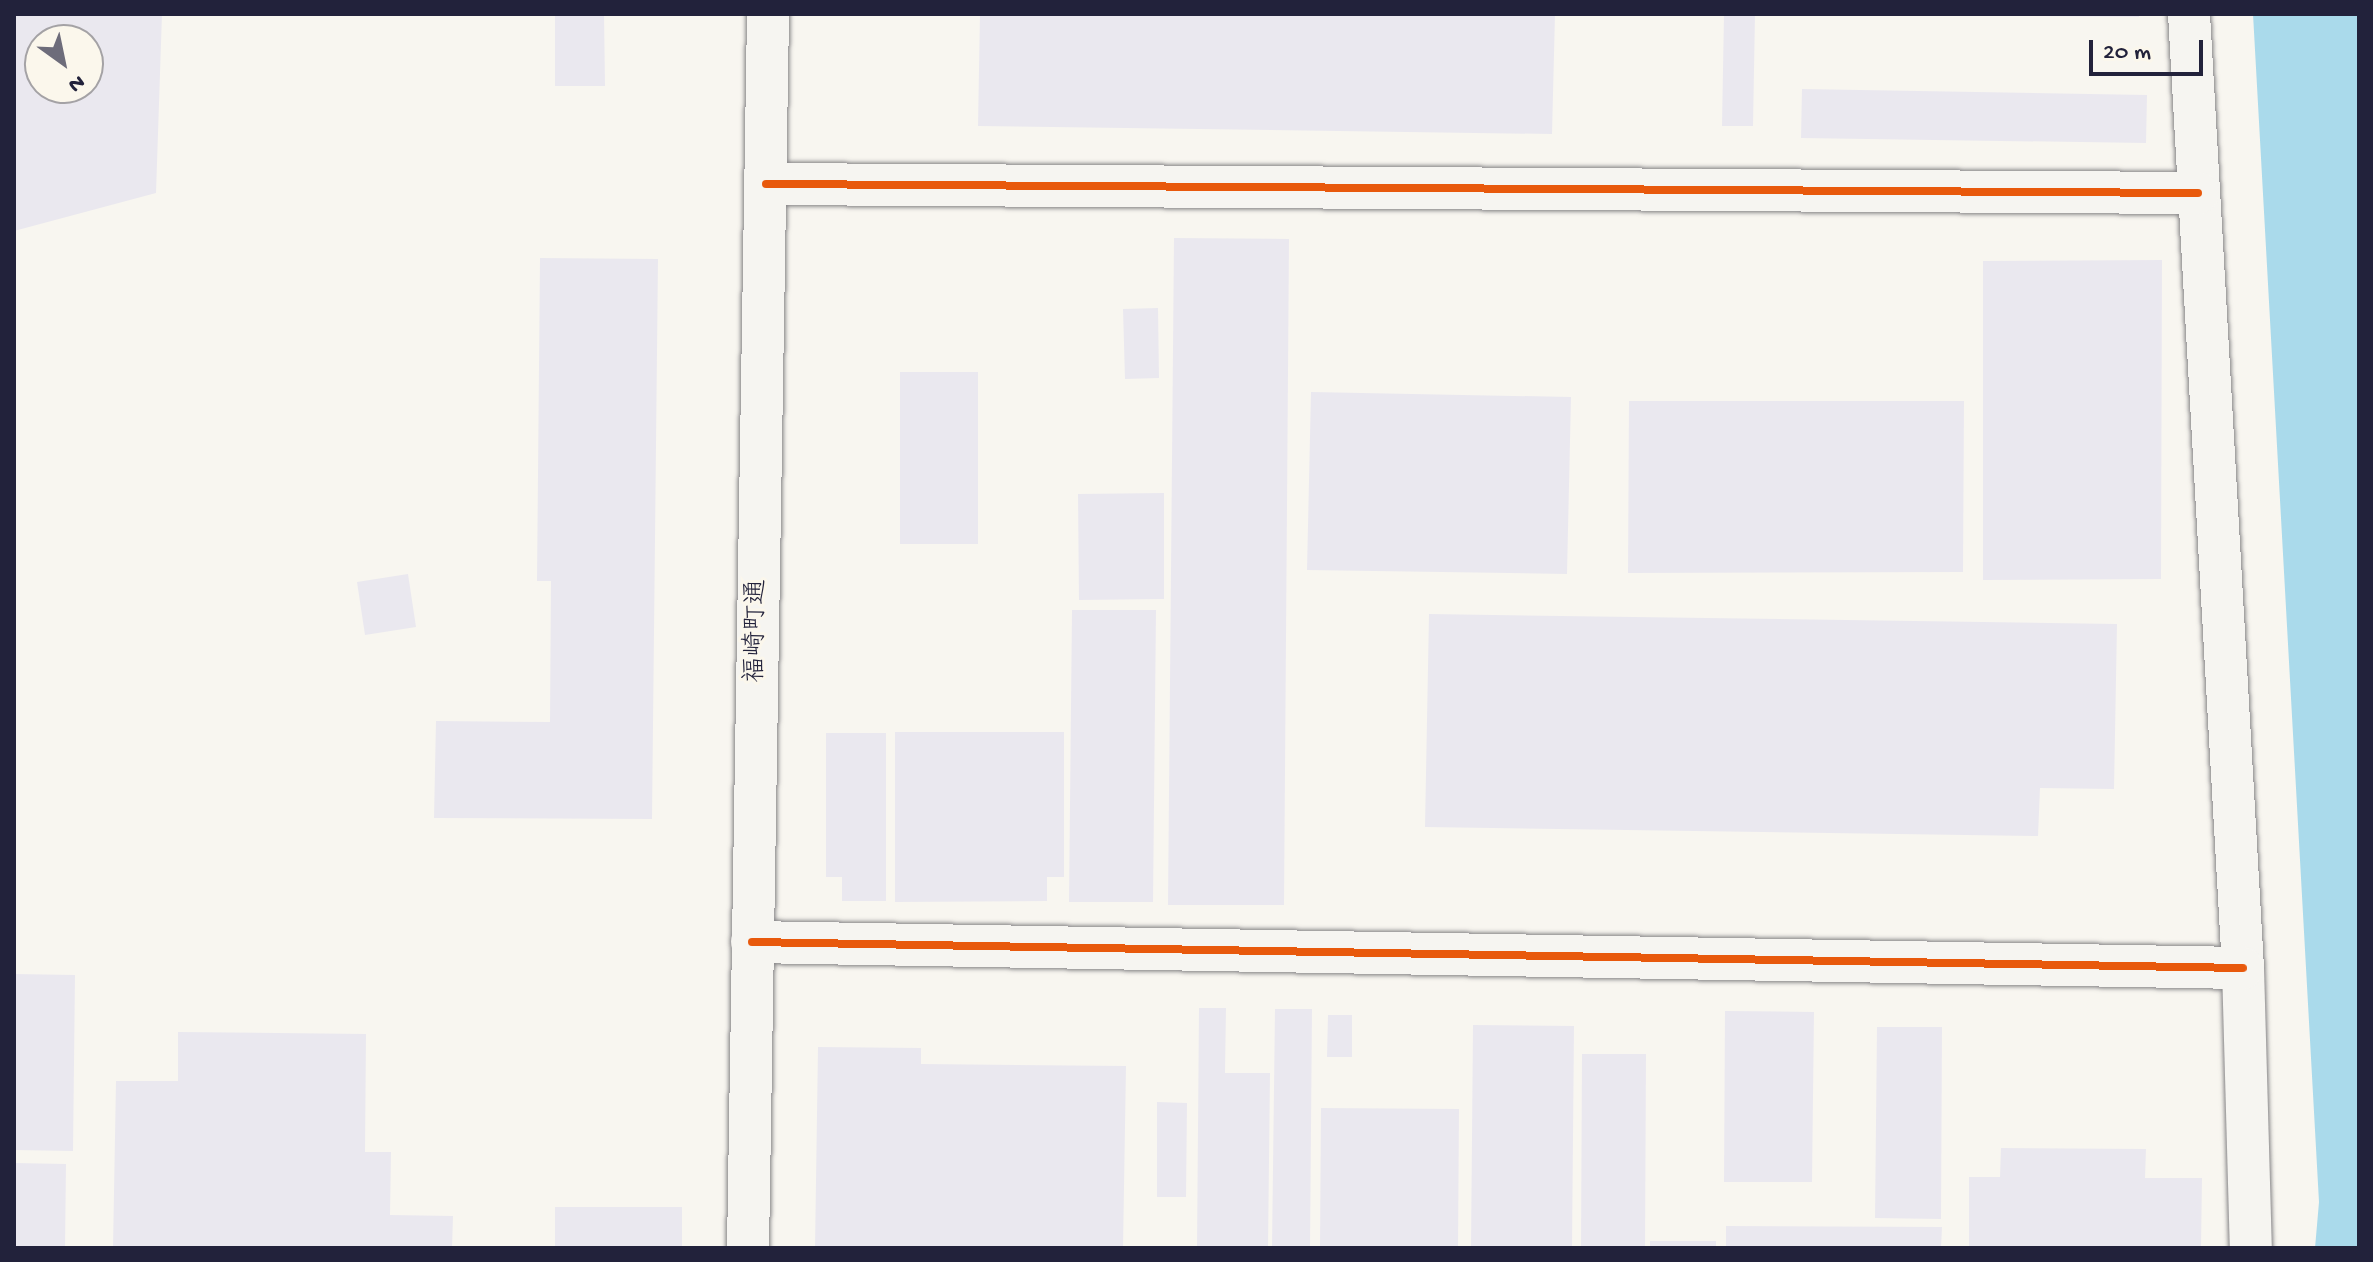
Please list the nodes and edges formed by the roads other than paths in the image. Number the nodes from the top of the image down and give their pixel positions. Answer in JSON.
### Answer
{"nodes":[{"id":1,"x":768,"y":14,"type":"edge"},
{"id":2,"x":2189,"y":14,"type":"edge"},
{"id":3,"x":766,"y":184,"type":"junction"},
{"id":4,"x":2198,"y":193,"type":"junction"},
{"id":5,"x":752,"y":942,"type":"junction"},
{"id":6,"x":2243,"y":968,"type":"junction"},
{"id":7,"x":748,"y":1248,"type":"edge"},
{"id":8,"x":2251,"y":1248,"type":"edge"}],
"edges":[{"from":1,"to":3,"type":"street","name":"福崎町通"},
{"from":2,"to":4,"type":"street"},
{"from":3,"to":4,"type":"street"},
{"from":3,"to":5,"type":"street","name":"福崎町通"},
{"from":4,"to":6,"type":"street"},
{"from":5,"to":6,"type":"street"},
{"from":5,"to":7,"type":"street","name":"福崎町通"},
{"from":6,"to":8,"type":"street"}]}
